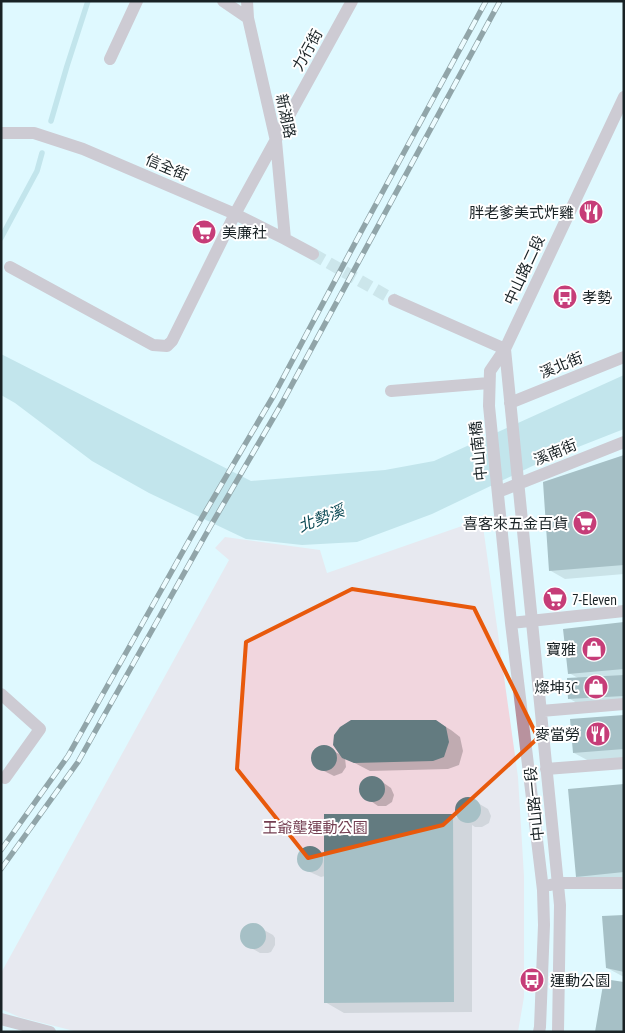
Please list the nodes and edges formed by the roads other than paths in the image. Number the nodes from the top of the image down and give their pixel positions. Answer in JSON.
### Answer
{"nodes":[{"id":1,"x":137,"y":1,"type":"edge"},
{"id":2,"x":223,"y":1,"type":"edge"},
{"id":3,"x":247,"y":1,"type":"edge"},
{"id":4,"x":352,"y":1,"type":"edge"},
{"id":5,"x":248,"y":18,"type":"junction"},
{"id":6,"x":110,"y":59,"type":"dead end"},
{"id":7,"x":624,"y":97,"type":"edge"},
{"id":8,"x":1,"y":133,"type":"edge"},
{"id":9,"x":276,"y":141,"type":"junction"},
{"id":10,"x":236,"y":214,"type":"junction"},
{"id":11,"x":285,"y":239,"type":"junction"},
{"id":12,"x":313,"y":254,"type":"tunnel mouth"},
{"id":13,"x":10,"y":267,"type":"dead end"},
{"id":14,"x":394,"y":300,"type":"tunnel mouth"},
{"id":15,"x":505,"y":349,"type":"junction"},
{"id":16,"x":624,"y":357,"type":"edge"},
{"id":17,"x":489,"y":384,"type":"junction"},
{"id":18,"x":391,"y":391,"type":"dead end"},
{"id":19,"x":510,"y":403,"type":"junction"},
{"id":20,"x":489,"y":406,"type":"joint"},
{"id":21,"x":624,"y":442,"type":"edge"},
{"id":22,"x":518,"y":484,"type":"junction"},
{"id":23,"x":498,"y":492,"type":"junction"},
{"id":24,"x":624,"y":611,"type":"edge"},
{"id":25,"x":532,"y":621,"type":"junction"},
{"id":26,"x":511,"y":623,"type":"junction"},
{"id":27,"x":1,"y":694,"type":"edge"},
{"id":28,"x":624,"y":704,"type":"edge"},
{"id":29,"x":541,"y":711,"type":"junction"},
{"id":30,"x":624,"y":763,"type":"edge"},
{"id":31,"x":546,"y":769,"type":"junction"},
{"id":32,"x":5,"y":778,"type":"dead end"},
{"id":33,"x":624,"y":883,"type":"edge"},
{"id":34,"x":558,"y":884,"type":"junction"},
{"id":35,"x":542,"y":886,"type":"junction"},
{"id":36,"x":1,"y":1019,"type":"edge"},
{"id":37,"x":50,"y":1032,"type":"edge"},
{"id":38,"x":539,"y":1032,"type":"edge"},
{"id":39,"x":558,"y":1032,"type":"edge"}],
"edges":[{"from":1,"to":6,"type":"street"},
{"from":2,"to":5,"type":"street"},
{"from":3,"to":5,"type":"street","name":"新湖路"},
{"from":4,"to":9,"type":"street","name":"力行街"},
{"from":5,"to":9,"type":"street","name":"新湖路"},
{"from":7,"to":15,"type":"street","name":"中山路二段"},
{"from":8,"to":10,"type":"street","name":"信全街"},
{"from":9,"to":10,"type":"street","name":"力行街"},
{"from":9,"to":11,"type":"street","name":"新湖路"},
{"from":10,"to":11,"type":"street","name":"信全街"},
{"from":10,"to":13,"type":"street","name":"力行街"},
{"from":11,"to":12,"type":"street","name":"信全街"},
{"from":14,"to":15,"type":"street"},
{"from":15,"to":17,"type":"street","name":"中山路二段"},
{"from":15,"to":19,"type":"street"},
{"from":16,"to":19,"type":"street","name":"溪北街"},
{"from":17,"to":18,"type":"street"},
{"from":17,"to":20,"type":"street","name":"中山路二段"},
{"from":19,"to":22,"type":"street"},
{"from":20,"to":23,"type":"street","name":"中山南橋"},
{"from":21,"to":22,"type":"street","name":"溪南街"},
{"from":22,"to":23,"type":"street","name":"溪南街"},
{"from":22,"to":25,"type":"street","name":"中山路一段"},
{"from":23,"to":26,"type":"street","name":"中山路一段"},
{"from":24,"to":25,"type":"street"},
{"from":25,"to":26,"type":"street"},
{"from":25,"to":29,"type":"street","name":"中山路一段"},
{"from":26,"to":35,"type":"street","name":"中山路一段"},
{"from":27,"to":32,"type":"street"},
{"from":28,"to":29,"type":"street"},
{"from":29,"to":31,"type":"street","name":"中山路一段"},
{"from":30,"to":31,"type":"street"},
{"from":31,"to":34,"type":"street","name":"中山路一段"},
{"from":33,"to":34,"type":"street"},
{"from":34,"to":35,"type":"street"},
{"from":34,"to":39,"type":"street","name":"中山路一段"},
{"from":35,"to":38,"type":"street","name":"中山路一段"},
{"from":36,"to":37,"type":"street"}]}
